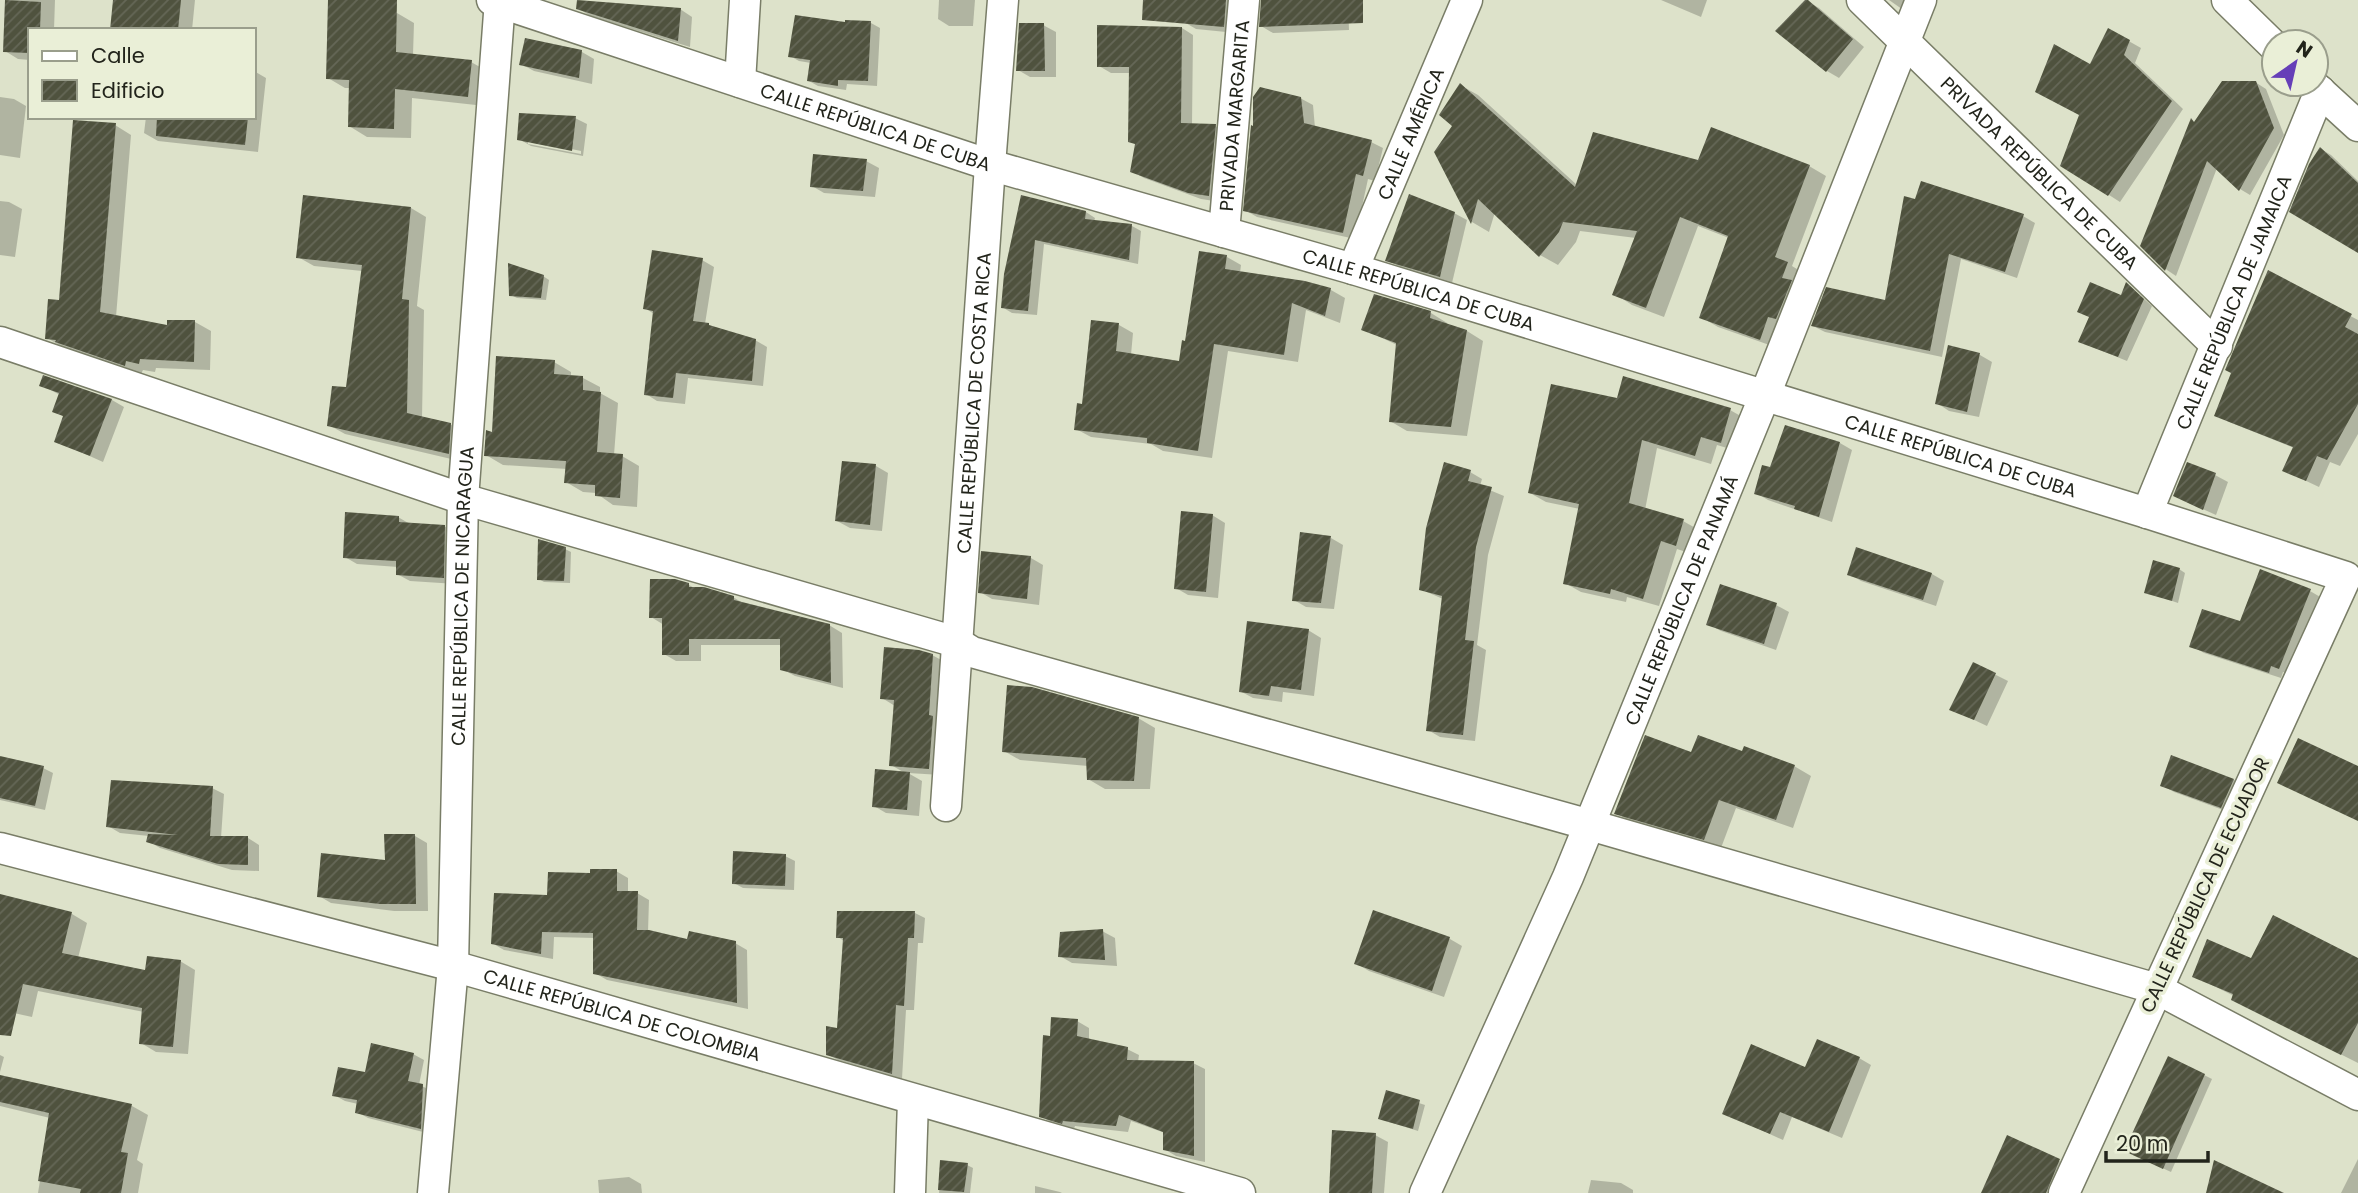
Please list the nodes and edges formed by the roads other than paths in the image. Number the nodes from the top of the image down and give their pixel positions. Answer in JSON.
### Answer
{"nodes":[{"id":1,"x":745,"y":0,"type":"edge"},
{"id":2,"x":1003,"y":0,"type":"edge"},
{"id":3,"x":1244,"y":0,"type":"edge"},
{"id":4,"x":1467,"y":0,"type":"edge"},
{"id":5,"x":1862,"y":0,"type":"edge"},
{"id":6,"x":1921,"y":0,"type":"edge"},
{"id":7,"x":2227,"y":0,"type":"edge"},
{"id":8,"x":497,"y":1,"type":"edge"},
{"id":9,"x":2260,"y":33,"type":"edge"},
{"id":10,"x":1903,"y":43,"type":"junction"},
{"id":11,"x":740,"y":82,"type":"junction"},
{"id":12,"x":2312,"y":98,"type":"edge"},
{"id":13,"x":2327,"y":98,"type":"edge"},
{"id":14,"x":2358,"y":126,"type":"edge"},
{"id":15,"x":990,"y":165,"type":"junction"},
{"id":16,"x":1224,"y":232,"type":"junction"},
{"id":17,"x":1353,"y":269,"type":"junction"},
{"id":18,"x":0,"y":342,"type":"edge"},
{"id":19,"x":2217,"y":346,"type":"junction"},
{"id":20,"x":1765,"y":395,"type":"junction"},
{"id":21,"x":463,"y":499,"type":"junction"},
{"id":22,"x":2147,"y":513,"type":"junction"},
{"id":23,"x":2346,"y":577,"type":"joint"},
{"id":24,"x":956,"y":642,"type":"junction"},
{"id":25,"x":946,"y":806,"type":"dead end"},
{"id":26,"x":1590,"y":825,"type":"junction"},
{"id":27,"x":0,"y":848,"type":"edge"},
{"id":28,"x":453,"y":966,"type":"junction"},
{"id":29,"x":2157,"y":989,"type":"junction"},
{"id":30,"x":2358,"y":1094,"type":"edge"},
{"id":31,"x":913,"y":1100,"type":"junction"},
{"id":32,"x":433,"y":1193,"type":"edge"},
{"id":33,"x":910,"y":1193,"type":"edge"},
{"id":34,"x":1240,"y":1193,"type":"edge"},
{"id":35,"x":1425,"y":1193,"type":"edge"},
{"id":36,"x":2064,"y":1193,"type":"edge"}],
"edges":[{"from":1,"to":11,"type":"street"},
{"from":2,"to":15,"type":"street","name":"CALLE REPÚBLICA DE COSTA RICA"},
{"from":3,"to":16,"type":"street","name":"PRIVADA MARGARITA"},
{"from":4,"to":17,"type":"street","name":"CALLE AMÉRICA"},
{"from":5,"to":10,"type":"street","name":"PRIVADA REPÚBLICA DE CUBA"},
{"from":6,"to":10,"type":"street","name":"CALLE REPÚBLICA DE PANAMÁ"},
{"from":7,"to":9,"type":"street"},
{"from":8,"to":11,"type":"street","name":"CALLE REPÚBLICA DE CUBA"},
{"from":8,"to":21,"type":"street","name":"CALLE REPÚBLICA DE NICARAGUA"},
{"from":10,"to":19,"type":"street","name":"PRIVADA REPÚBLICA DE CUBA"},
{"from":10,"to":20,"type":"street","name":"CALLE REPÚBLICA DE PANAMÁ"},
{"from":11,"to":15,"type":"street","name":"CALLE REPÚBLICA DE CUBA"},
{"from":12,"to":19,"type":"street","name":"CALLE REPÚBLICA DE JAMAICA"},
{"from":13,"to":14,"type":"street"},
{"from":15,"to":16,"type":"street","name":"CALLE REPÚBLICA DE CUBA"},
{"from":15,"to":24,"type":"street","name":"CALLE REPÚBLICA DE COSTA RICA"},
{"from":16,"to":17,"type":"street","name":"CALLE REPÚBLICA DE CUBA"},
{"from":17,"to":20,"type":"street","name":"CALLE REPÚBLICA DE CUBA"},
{"from":18,"to":21,"type":"street"},
{"from":19,"to":22,"type":"street","name":"CALLE REPÚBLICA DE JAMAICA"},
{"from":20,"to":22,"type":"street","name":"CALLE REPÚBLICA DE CUBA"},
{"from":20,"to":26,"type":"street","name":"CALLE REPÚBLICA DE PANAMÁ"},
{"from":21,"to":24,"type":"street"},
{"from":21,"to":28,"type":"street","name":"CALLE REPÚBLICA DE NICARAGUA"},
{"from":22,"to":23,"type":"street","name":"CALLE REPÚBLICA DE CUBA"},
{"from":23,"to":29,"type":"street","name":"CALLE REPÚBLICA DE ECUADOR"},
{"from":24,"to":25,"type":"street","name":"CALLE REPÚBLICA DE COSTA RICA"},
{"from":24,"to":26,"type":"street"},
{"from":26,"to":29,"type":"street"},
{"from":26,"to":35,"type":"street","name":"CALLE REPÚBLICA DE PANAMÁ"},
{"from":27,"to":28,"type":"street","name":"CALLE REPÚBLICA DE COLOMBIA"},
{"from":28,"to":31,"type":"street","name":"CALLE REPÚBLICA DE COLOMBIA"},
{"from":28,"to":32,"type":"street","name":"CALLE REPÚBLICA DE NICARAGUA"},
{"from":29,"to":30,"type":"street"},
{"from":29,"to":36,"type":"street","name":"CALLE REPÚBLICA DE ECUADOR"},
{"from":31,"to":33,"type":"street"},
{"from":31,"to":34,"type":"street","name":"CALLE REPÚBLICA DE COLOMBIA"}]}
